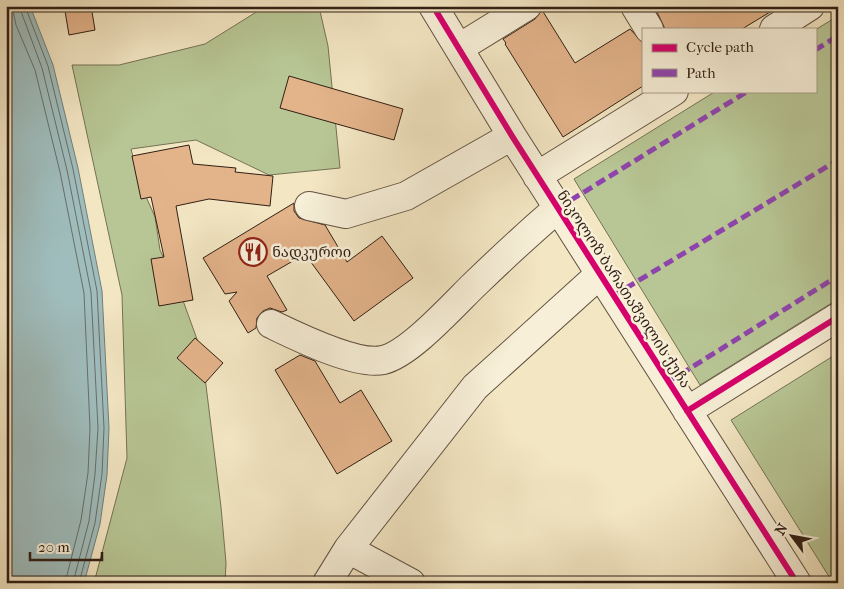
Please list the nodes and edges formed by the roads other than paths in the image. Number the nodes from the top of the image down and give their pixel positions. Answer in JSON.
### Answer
{"nodes":[{"id":1,"x":433,"y":6,"type":"edge"},
{"id":2,"x":527,"y":6,"type":"edge"},
{"id":3,"x":635,"y":6,"type":"edge"},
{"id":4,"x":810,"y":6,"type":"edge"},
{"id":5,"x":648,"y":28,"type":"edge"},
{"id":6,"x":776,"y":28,"type":"edge"},
{"id":7,"x":458,"y":48,"type":"junction"},
{"id":8,"x":672,"y":92,"type":"edge"},
{"id":9,"x":512,"y":136,"type":"junction"},
{"id":10,"x":537,"y":176,"type":"junction"},
{"id":11,"x":309,"y":206,"type":"dead end"},
{"id":12,"x":558,"y":208,"type":"junction"},
{"id":13,"x":600,"y":274,"type":"junction"},
{"id":14,"x":838,"y":317,"type":"edge"},
{"id":15,"x":271,"y":324,"type":"dead end"},
{"id":16,"x":687,"y":411,"type":"junction"},
{"id":17,"x":348,"y":549,"type":"junction"},
{"id":18,"x":327,"y":583,"type":"edge"},
{"id":19,"x":411,"y":583,"type":"edge"},
{"id":20,"x":797,"y":583,"type":"edge"}],
"edges":[{"from":1,"to":7,"type":"street","name":"ნიკოლოზ ბარათაშვილის ქუჩა"},
{"from":2,"to":7,"type":"street"},
{"from":3,"to":5,"type":"street"},
{"from":4,"to":6,"type":"street"},
{"from":7,"to":9,"type":"street","name":"ნიკოლოზ ბარათაშვილის ქუჩა"},
{"from":8,"to":10,"type":"street"},
{"from":9,"to":10,"type":"street","name":"ნიკოლოზ ბარათაშვილის ქუჩა"},
{"from":9,"to":11,"type":"street"},
{"from":10,"to":12,"type":"street","name":"ნიკოლოზ ბარათაშვილის ქუჩა"},
{"from":12,"to":13,"type":"street","name":"ნიკოლოზ ბარათაშვილის ქუჩა"},
{"from":12,"to":15,"type":"street"},
{"from":13,"to":16,"type":"street","name":"ნიკოლოზ ბარათაშვილის ქუჩა"},
{"from":13,"to":17,"type":"street"},
{"from":14,"to":16,"type":"street"},
{"from":16,"to":20,"type":"street","name":"ნიკოლოზ ბარათაშვილის ქუჩა"},
{"from":17,"to":18,"type":"street"},
{"from":17,"to":19,"type":"street"}]}
